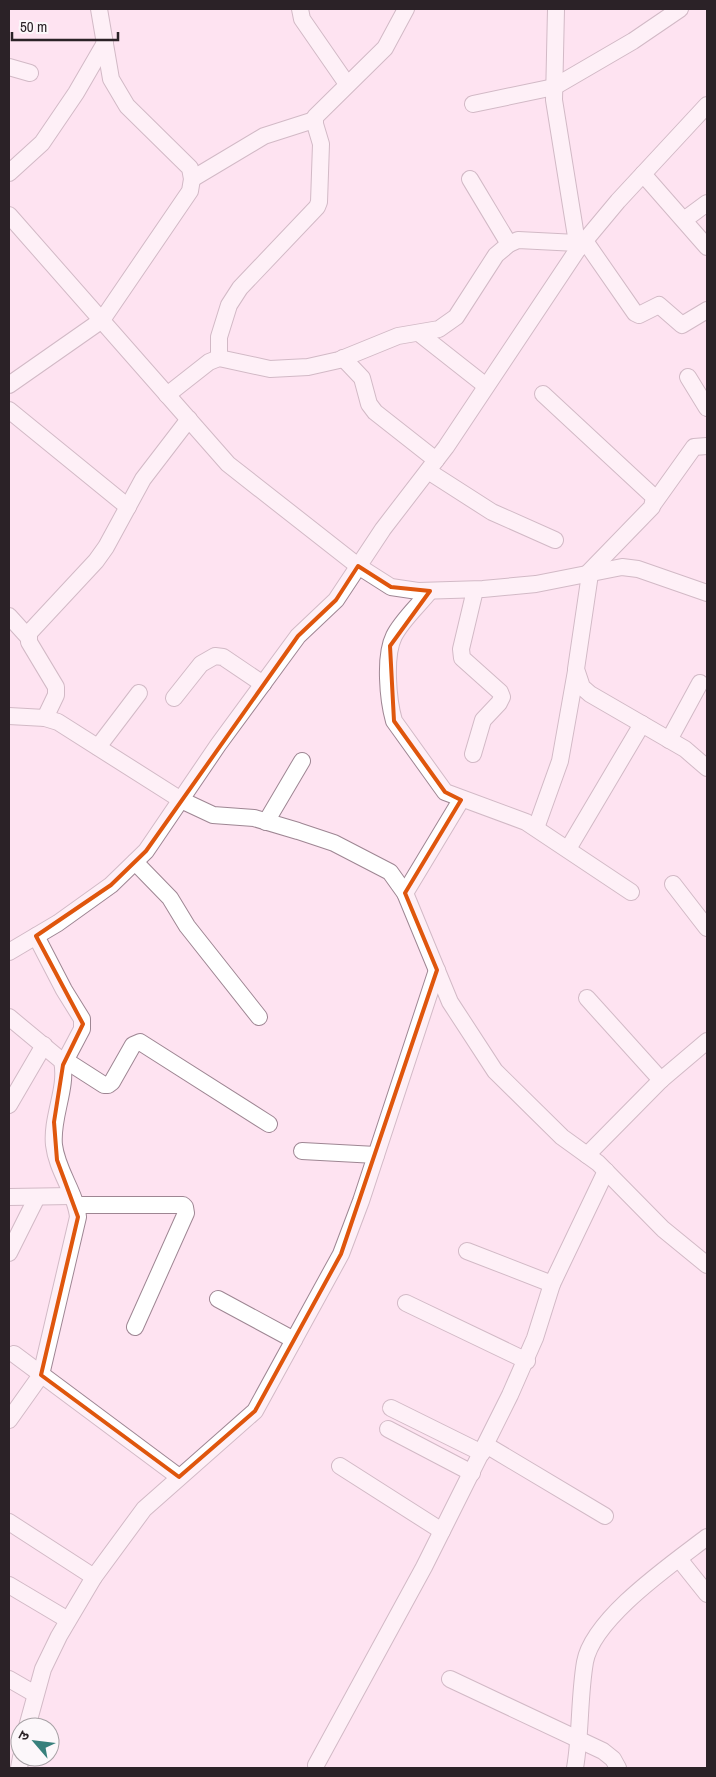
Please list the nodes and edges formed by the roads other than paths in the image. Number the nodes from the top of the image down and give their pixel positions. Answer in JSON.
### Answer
{"nodes":[{"id":1,"x":99,"y":9,"type":"edge"},
{"id":2,"x":300,"y":9,"type":"edge"},
{"id":3,"x":406,"y":9,"type":"edge"},
{"id":4,"x":556,"y":9,"type":"edge"},
{"id":5,"x":680,"y":9,"type":"edge"},
{"id":6,"x":104,"y":43,"type":"junction"},
{"id":7,"x":9,"y":67,"type":"edge"},
{"id":8,"x":30,"y":72,"type":"dead end"},
{"id":9,"x":347,"y":84,"type":"junction"},
{"id":10,"x":554,"y":87,"type":"junction"},
{"id":11,"x":473,"y":104,"type":"dead end"},
{"id":12,"x":707,"y":106,"type":"edge"},
{"id":13,"x":314,"y":120,"type":"junction"},
{"id":14,"x":9,"y":173,"type":"edge"},
{"id":15,"x":643,"y":174,"type":"junction"},
{"id":16,"x":192,"y":179,"type":"junction"},
{"id":17,"x":470,"y":179,"type":"dead end"},
{"id":18,"x":707,"y":203,"type":"edge"},
{"id":19,"x":9,"y":215,"type":"edge"},
{"id":20,"x":684,"y":220,"type":"junction"},
{"id":21,"x":508,"y":244,"type":"junction"},
{"id":22,"x":580,"y":244,"type":"junction"},
{"id":23,"x":707,"y":247,"type":"edge"},
{"id":24,"x":707,"y":310,"type":"edge"},
{"id":25,"x":102,"y":320,"type":"junction"},
{"id":26,"x":420,"y":334,"type":"junction"},
{"id":27,"x":219,"y":358,"type":"junction"},
{"id":28,"x":343,"y":358,"type":"junction"},
{"id":29,"x":688,"y":377,"type":"dead end"},
{"id":30,"x":9,"y":385,"type":"edge"},
{"id":31,"x":486,"y":386,"type":"junction"},
{"id":32,"x":543,"y":394,"type":"dead end"},
{"id":33,"x":168,"y":395,"type":"junction"},
{"id":34,"x":707,"y":408,"type":"edge"},
{"id":35,"x":9,"y":410,"type":"edge"},
{"id":36,"x":189,"y":419,"type":"junction"},
{"id":37,"x":707,"y":446,"type":"edge"},
{"id":38,"x":432,"y":466,"type":"junction"},
{"id":39,"x":654,"y":503,"type":"junction"},
{"id":40,"x":128,"y":508,"type":"junction"},
{"id":41,"x":555,"y":540,"type":"dead end"},
{"id":42,"x":358,"y":566,"type":"junction"},
{"id":43,"x":588,"y":574,"type":"junction"},
{"id":44,"x":430,"y":590,"type":"junction"},
{"id":45,"x":475,"y":590,"type":"junction"},
{"id":46,"x":707,"y":593,"type":"edge"},
{"id":47,"x":9,"y":616,"type":"edge"},
{"id":48,"x":28,"y":637,"type":"junction"},
{"id":49,"x":576,"y":669,"type":"junction"},
{"id":50,"x":700,"y":683,"type":"dead end"},
{"id":51,"x":263,"y":684,"type":"junction"},
{"id":52,"x":139,"y":692,"type":"dead end"},
{"id":53,"x":174,"y":698,"type":"dead end"},
{"id":54,"x":9,"y":716,"type":"edge"},
{"id":55,"x":46,"y":718,"type":"junction"},
{"id":56,"x":642,"y":724,"type":"junction"},
{"id":57,"x":670,"y":740,"type":"junction"},
{"id":58,"x":98,"y":747,"type":"junction"},
{"id":59,"x":473,"y":754,"type":"dead end"},
{"id":60,"x":302,"y":761,"type":"dead end"},
{"id":61,"x":707,"y":768,"type":"edge"},
{"id":62,"x":181,"y":800,"type":"junction"},
{"id":63,"x":461,"y":800,"type":"junction"},
{"id":64,"x":266,"y":822,"type":"junction"},
{"id":65,"x":536,"y":828,"type":"junction"},
{"id":66,"x":568,"y":850,"type":"junction"},
{"id":67,"x":135,"y":862,"type":"junction"},
{"id":68,"x":674,"y":884,"type":"dead end"},
{"id":69,"x":631,"y":892,"type":"dead end"},
{"id":70,"x":405,"y":893,"type":"junction"},
{"id":71,"x":707,"y":928,"type":"edge"},
{"id":72,"x":36,"y":936,"type":"junction"},
{"id":73,"x":9,"y":952,"type":"edge"},
{"id":74,"x":437,"y":970,"type":"junction"},
{"id":75,"x":587,"y":998,"type":"dead end"},
{"id":76,"x":9,"y":1016,"type":"edge"},
{"id":77,"x":259,"y":1017,"type":"dead end"},
{"id":78,"x":707,"y":1041,"type":"edge"},
{"id":79,"x":44,"y":1045,"type":"junction"},
{"id":80,"x":64,"y":1062,"type":"junction"},
{"id":81,"x":661,"y":1080,"type":"junction"},
{"id":82,"x":9,"y":1105,"type":"edge"},
{"id":83,"x":269,"y":1124,"type":"dead end"},
{"id":84,"x":302,"y":1151,"type":"dead end"},
{"id":85,"x":376,"y":1155,"type":"junction"},
{"id":86,"x":587,"y":1156,"type":"junction"},
{"id":87,"x":606,"y":1171,"type":"junction"},
{"id":88,"x":9,"y":1197,"type":"edge"},
{"id":89,"x":37,"y":1197,"type":"junction"},
{"id":90,"x":74,"y":1201,"type":"junction"},
{"id":91,"x":467,"y":1251,"type":"dead end"},
{"id":92,"x":9,"y":1252,"type":"edge"},
{"id":93,"x":707,"y":1265,"type":"edge"},
{"id":94,"x":552,"y":1284,"type":"junction"},
{"id":95,"x":218,"y":1299,"type":"dead end"},
{"id":96,"x":406,"y":1303,"type":"dead end"},
{"id":97,"x":134,"y":1327,"type":"dead end"},
{"id":98,"x":294,"y":1340,"type":"junction"},
{"id":99,"x":14,"y":1354,"type":"dead end"},
{"id":100,"x":527,"y":1361,"type":"junction"},
{"id":101,"x":42,"y":1375,"type":"junction"},
{"id":102,"x":392,"y":1408,"type":"dead end"},
{"id":103,"x":9,"y":1420,"type":"edge"},
{"id":104,"x":388,"y":1429,"type":"dead end"},
{"id":105,"x":484,"y":1449,"type":"junction"},
{"id":106,"x":340,"y":1466,"type":"dead end"},
{"id":107,"x":472,"y":1473,"type":"junction"},
{"id":108,"x":179,"y":1477,"type":"junction"},
{"id":109,"x":605,"y":1516,"type":"dead end"},
{"id":110,"x":9,"y":1522,"type":"edge"},
{"id":111,"x":442,"y":1531,"type":"junction"},
{"id":112,"x":707,"y":1537,"type":"edge"},
{"id":113,"x":679,"y":1559,"type":"junction"},
{"id":114,"x":94,"y":1577,"type":"junction"},
{"id":115,"x":9,"y":1585,"type":"edge"},
{"id":116,"x":707,"y":1594,"type":"edge"},
{"id":117,"x":68,"y":1620,"type":"junction"},
{"id":118,"x":9,"y":1679,"type":"edge"},
{"id":119,"x":450,"y":1679,"type":"dead end"},
{"id":120,"x":35,"y":1694,"type":"junction"},
{"id":121,"x":29,"y":1717,"type":"edge"},
{"id":122,"x":578,"y":1738,"type":"junction"},
{"id":123,"x":316,"y":1765,"type":"dead end"},
{"id":124,"x":575,"y":1768,"type":"edge"},
{"id":125,"x":618,"y":1768,"type":"edge"}],
"edges":[{"from":1,"to":6,"type":"street"},
{"from":2,"to":9,"type":"street"},
{"from":3,"to":9,"type":"street"},
{"from":4,"to":10,"type":"street"},
{"from":5,"to":10,"type":"street"},
{"from":6,"to":14,"type":"street"},
{"from":6,"to":16,"type":"street"},
{"from":7,"to":8,"type":"street"},
{"from":9,"to":13,"type":"street"},
{"from":10,"to":11,"type":"street"},
{"from":10,"to":22,"type":"street"},
{"from":12,"to":15,"type":"street"},
{"from":13,"to":16,"type":"street"},
{"from":13,"to":27,"type":"street"},
{"from":15,"to":20,"type":"street"},
{"from":15,"to":22,"type":"street"},
{"from":16,"to":25,"type":"street"},
{"from":17,"to":21,"type":"street"},
{"from":18,"to":20,"type":"street"},
{"from":19,"to":25,"type":"street"},
{"from":20,"to":23,"type":"street"},
{"from":21,"to":22,"type":"street"},
{"from":21,"to":26,"type":"street"},
{"from":22,"to":24,"type":"street"},
{"from":22,"to":31,"type":"street"},
{"from":25,"to":30,"type":"street"},
{"from":25,"to":33,"type":"street"},
{"from":26,"to":28,"type":"street"},
{"from":26,"to":31,"type":"street"},
{"from":27,"to":28,"type":"street"},
{"from":27,"to":33,"type":"street"},
{"from":28,"to":38,"type":"street"},
{"from":29,"to":34,"type":"street"},
{"from":31,"to":38,"type":"street"},
{"from":32,"to":39,"type":"street"},
{"from":33,"to":36,"type":"street"},
{"from":35,"to":40,"type":"street"},
{"from":36,"to":40,"type":"street"},
{"from":36,"to":42,"type":"street"},
{"from":37,"to":39,"type":"street"},
{"from":38,"to":41,"type":"street"},
{"from":38,"to":42,"type":"street"},
{"from":39,"to":43,"type":"street"},
{"from":40,"to":48,"type":"street"},
{"from":42,"to":44,"type":"street"},
{"from":42,"to":51,"type":"street"},
{"from":43,"to":45,"type":"street"},
{"from":43,"to":46,"type":"street"},
{"from":43,"to":49,"type":"street"},
{"from":44,"to":45,"type":"street"},
{"from":44,"to":63,"type":"street"},
{"from":45,"to":59,"type":"street"},
{"from":47,"to":48,"type":"street"},
{"from":48,"to":55,"type":"street"},
{"from":49,"to":56,"type":"street"},
{"from":49,"to":65,"type":"street"},
{"from":50,"to":57,"type":"street"},
{"from":51,"to":53,"type":"street"},
{"from":51,"to":62,"type":"street"},
{"from":52,"to":58,"type":"street"},
{"from":54,"to":55,"type":"street"},
{"from":55,"to":58,"type":"street"},
{"from":56,"to":57,"type":"street"},
{"from":56,"to":66,"type":"street"},
{"from":57,"to":61,"type":"street"},
{"from":58,"to":62,"type":"street"},
{"from":60,"to":64,"type":"street"},
{"from":62,"to":64,"type":"street"},
{"from":62,"to":67,"type":"street"},
{"from":63,"to":65,"type":"street"},
{"from":63,"to":70,"type":"street"},
{"from":64,"to":70,"type":"street"},
{"from":65,"to":66,"type":"street"},
{"from":66,"to":69,"type":"street"},
{"from":67,"to":72,"type":"street"},
{"from":67,"to":77,"type":"street"},
{"from":68,"to":71,"type":"street"},
{"from":70,"to":74,"type":"street"},
{"from":72,"to":73,"type":"street"},
{"from":72,"to":80,"type":"street"},
{"from":74,"to":85,"type":"street"},
{"from":74,"to":86,"type":"street"},
{"from":75,"to":81,"type":"street"},
{"from":76,"to":79,"type":"street"},
{"from":78,"to":81,"type":"street"},
{"from":79,"to":80,"type":"street"},
{"from":79,"to":82,"type":"street"},
{"from":80,"to":83,"type":"street"},
{"from":80,"to":90,"type":"street"},
{"from":81,"to":86,"type":"street"},
{"from":84,"to":85,"type":"street"},
{"from":85,"to":98,"type":"street"},
{"from":86,"to":87,"type":"street"},
{"from":87,"to":93,"type":"street"},
{"from":87,"to":94,"type":"street"},
{"from":88,"to":89,"type":"street"},
{"from":89,"to":90,"type":"street"},
{"from":89,"to":92,"type":"street"},
{"from":90,"to":97,"type":"street"},
{"from":90,"to":101,"type":"street"},
{"from":91,"to":94,"type":"street"},
{"from":94,"to":100,"type":"street"},
{"from":95,"to":98,"type":"street"},
{"from":96,"to":100,"type":"street"},
{"from":98,"to":108,"type":"street"},
{"from":99,"to":101,"type":"street"},
{"from":100,"to":105,"type":"street"},
{"from":101,"to":103,"type":"street"},
{"from":101,"to":108,"type":"street"},
{"from":102,"to":105,"type":"street"},
{"from":104,"to":107,"type":"street"},
{"from":105,"to":107,"type":"street"},
{"from":105,"to":109,"type":"street"},
{"from":106,"to":111,"type":"street"},
{"from":107,"to":111,"type":"street"},
{"from":108,"to":114,"type":"street"},
{"from":110,"to":114,"type":"street"},
{"from":111,"to":123,"type":"street"},
{"from":112,"to":113,"type":"street"},
{"from":113,"to":116,"type":"street"},
{"from":113,"to":122,"type":"street"},
{"from":114,"to":117,"type":"street"},
{"from":115,"to":117,"type":"street"},
{"from":117,"to":120,"type":"street"},
{"from":118,"to":120,"type":"street"},
{"from":119,"to":122,"type":"street"},
{"from":120,"to":121,"type":"street"},
{"from":122,"to":124,"type":"street"},
{"from":122,"to":125,"type":"street"}]}
